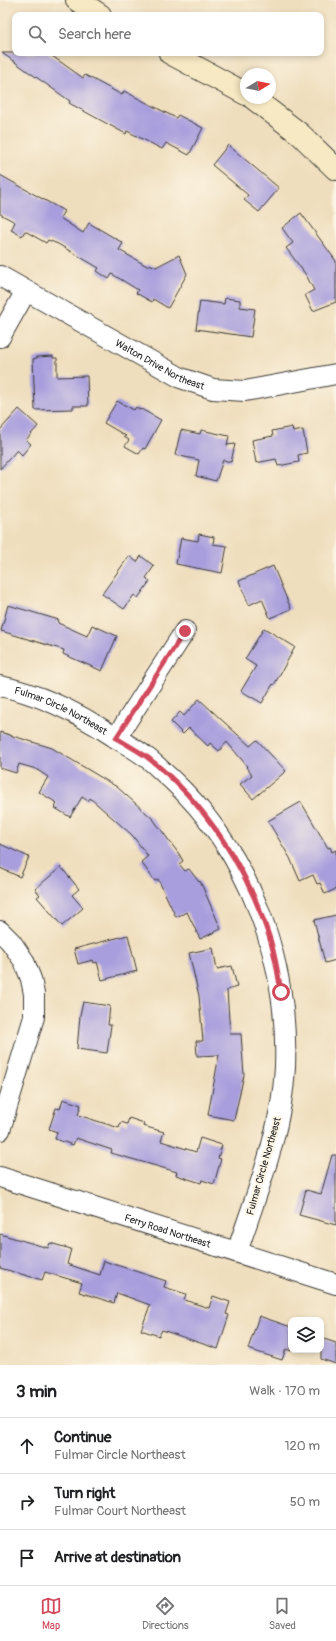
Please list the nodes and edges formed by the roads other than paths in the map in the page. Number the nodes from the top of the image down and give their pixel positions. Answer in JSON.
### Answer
{"nodes":[{"id":1,"x":77,"y":0,"type":"edge"},
{"id":2,"x":95,"y":12,"type":"edge"},
{"id":3,"x":176,"y":56,"type":"edge"},
{"id":4,"x":240,"y":91,"type":"edge"},
{"id":5,"x":261,"y":104,"type":"edge"},
{"id":6,"x":336,"y":170,"type":"edge"},
{"id":7,"x":0,"y":276,"type":"edge"},
{"id":8,"x":26,"y":291,"type":"junction"},
{"id":9,"x":0,"y":337,"type":"edge"},
{"id":10,"x":336,"y":374,"type":"edge"},
{"id":11,"x":185,"y":631,"type":"dead end"},
{"id":12,"x":0,"y":686,"type":"edge"},
{"id":13,"x":116,"y":738,"type":"junction"},
{"id":14,"x":0,"y":932,"type":"edge"},
{"id":15,"x":0,"y":1130,"type":"edge"},
{"id":16,"x":0,"y":1177,"type":"edge"},
{"id":17,"x":237,"y":1252,"type":"junction"},
{"id":18,"x":336,"y":1284,"type":"edge"}],
"edges":[{"from":1,"to":2,"type":"street"},
{"from":3,"to":4,"type":"street"},
{"from":5,"to":6,"type":"street"},
{"from":7,"to":8,"type":"street","name":"Walton Drive Northeast"},
{"from":8,"to":9,"type":"street"},
{"from":8,"to":10,"type":"street","name":"Walton Drive Northeast"},
{"from":11,"to":13,"type":"street"},
{"from":12,"to":13,"type":"street","name":"Fulmar Circle Northeast"},
{"from":13,"to":17,"type":"street","name":"Fulmar Circle Northeast"},
{"from":14,"to":15,"type":"street"},
{"from":16,"to":17,"type":"street","name":"Ferry Road Northeast"},
{"from":17,"to":18,"type":"street","name":"Ferry Road Northeast"}]}
